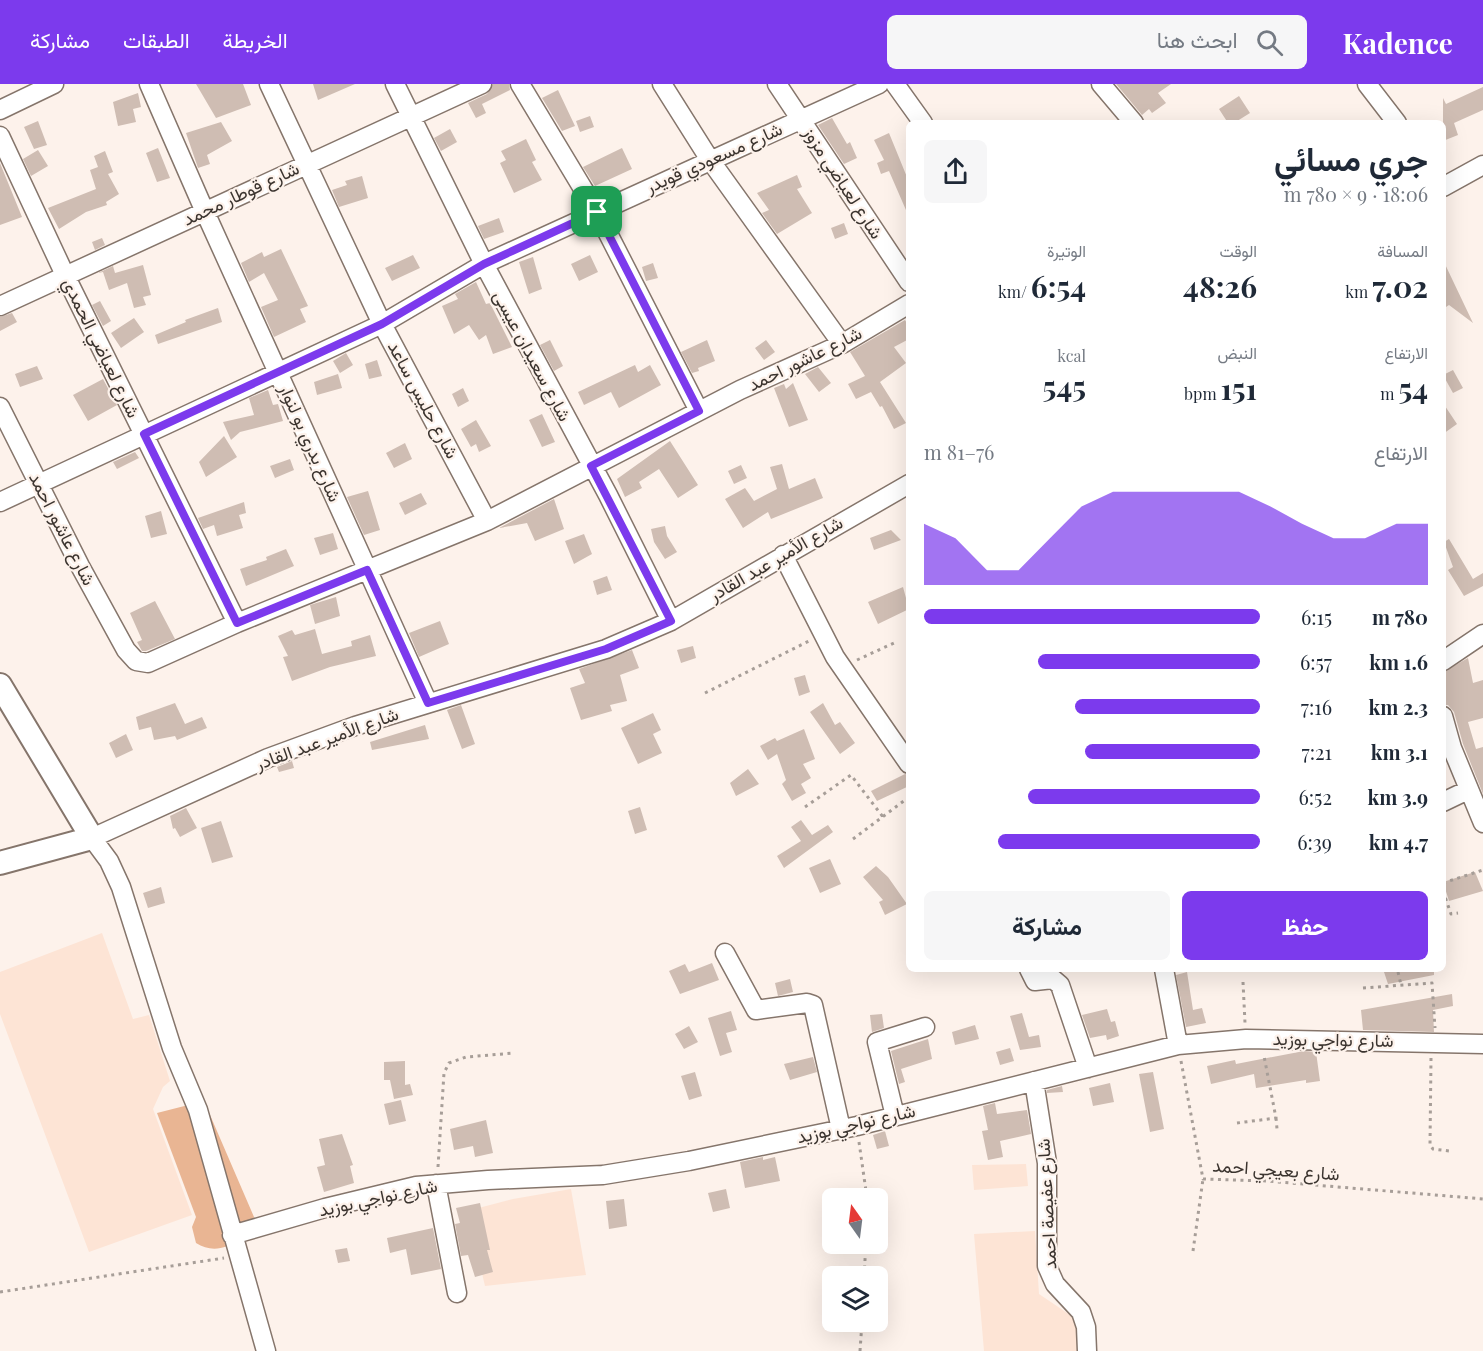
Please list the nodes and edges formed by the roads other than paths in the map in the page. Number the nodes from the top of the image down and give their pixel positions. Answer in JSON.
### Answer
{"nodes":[{"id":1,"x":54,"y":84,"type":"edge"},
{"id":2,"x":149,"y":84,"type":"edge"},
{"id":3,"x":269,"y":84,"type":"edge"},
{"id":4,"x":395,"y":84,"type":"edge"},
{"id":5,"x":482,"y":84,"type":"edge"},
{"id":6,"x":520,"y":84,"type":"edge"},
{"id":7,"x":662,"y":84,"type":"edge"},
{"id":8,"x":777,"y":84,"type":"edge"},
{"id":9,"x":879,"y":84,"type":"edge"},
{"id":10,"x":896,"y":84,"type":"edge"},
{"id":11,"x":1101,"y":84,"type":"edge"},
{"id":12,"x":1368,"y":84,"type":"edge"},
{"id":13,"x":0,"y":110,"type":"edge"},
{"id":14,"x":413,"y":117,"type":"junction"},
{"id":15,"x":801,"y":119,"type":"junction"},
{"id":16,"x":921,"y":120,"type":"edge"},
{"id":17,"x":1131,"y":120,"type":"edge"},
{"id":18,"x":1395,"y":120,"type":"edge"},
{"id":19,"x":0,"y":136,"type":"edge"},
{"id":20,"x":710,"y":160,"type":"junction"},
{"id":21,"x":306,"y":164,"type":"junction"},
{"id":22,"x":1483,"y":165,"type":"edge"},
{"id":23,"x":1446,"y":185,"type":"edge"},
{"id":24,"x":205,"y":212,"type":"junction"},
{"id":25,"x":597,"y":212,"type":"junction"},
{"id":26,"x":484,"y":264,"type":"junction"},
{"id":27,"x":65,"y":275,"type":"junction"},
{"id":28,"x":906,"y":277,"type":"edge"},
{"id":29,"x":0,"y":306,"type":"edge"},
{"id":30,"x":906,"y":306,"type":"edge"},
{"id":31,"x":382,"y":324,"type":"junction"},
{"id":32,"x":842,"y":344,"type":"junction"},
{"id":33,"x":278,"y":371,"type":"junction"},
{"id":34,"x":0,"y":406,"type":"edge"},
{"id":35,"x":699,"y":411,"type":"junction"},
{"id":36,"x":144,"y":434,"type":"junction"},
{"id":37,"x":591,"y":466,"type":"junction"},
{"id":38,"x":39,"y":485,"type":"junction"},
{"id":39,"x":906,"y":486,"type":"edge"},
{"id":40,"x":0,"y":502,"type":"edge"},
{"id":41,"x":487,"y":521,"type":"junction"},
{"id":42,"x":783,"y":555,"type":"junction"},
{"id":43,"x":367,"y":570,"type":"junction"},
{"id":44,"x":671,"y":621,"type":"junction"},
{"id":45,"x":237,"y":623,"type":"junction"},
{"id":46,"x":1483,"y":634,"type":"edge"},
{"id":47,"x":1446,"y":659,"type":"edge"},
{"id":48,"x":0,"y":686,"type":"edge"},
{"id":49,"x":428,"y":703,"type":"junction"},
{"id":50,"x":1446,"y":725,"type":"edge"},
{"id":51,"x":906,"y":760,"type":"edge"},
{"id":52,"x":1468,"y":790,"type":"junction"},
{"id":53,"x":1446,"y":801,"type":"edge"},
{"id":54,"x":1483,"y":823,"type":"edge"},
{"id":55,"x":92,"y":838,"type":"junction"},
{"id":56,"x":0,"y":862,"type":"edge"},
{"id":57,"x":724,"y":953,"type":"dead end"},
{"id":58,"x":1030,"y":972,"type":"edge"},
{"id":59,"x":1165,"y":972,"type":"edge"},
{"id":60,"x":925,"y":1027,"type":"dead end"},
{"id":61,"x":1483,"y":1044,"type":"edge"},
{"id":62,"x":1178,"y":1045,"type":"junction"},
{"id":63,"x":1088,"y":1068,"type":"junction"},
{"id":64,"x":1035,"y":1081,"type":"junction"},
{"id":65,"x":895,"y":1116,"type":"junction"},
{"id":66,"x":849,"y":1127,"type":"junction"},
{"id":67,"x":436,"y":1184,"type":"junction"},
{"id":68,"x":232,"y":1235,"type":"junction"},
{"id":69,"x":457,"y":1293,"type":"dead end"},
{"id":70,"x":266,"y":1351,"type":"edge"},
{"id":71,"x":1087,"y":1351,"type":"edge"}],
"edges":[{"from":1,"to":13,"type":"street"},
{"from":2,"to":24,"type":"street","name":"شارع بدري بو لنوار"},
{"from":3,"to":21,"type":"street","name":"شارع حليس ساعد"},
{"from":4,"to":14,"type":"street","name":"شارع سعيدان عيسى"},
{"from":5,"to":14,"type":"street","name":"شارع قوطار محمد"},
{"from":6,"to":25,"type":"street"},
{"from":7,"to":20,"type":"street"},
{"from":8,"to":15,"type":"street","name":"شارع لعياضي مزوز"},
{"from":9,"to":15,"type":"street","name":"شارع مسعودي قويدر"},
{"from":10,"to":16,"type":"street"},
{"from":11,"to":17,"type":"street"},
{"from":12,"to":18,"type":"street"},
{"from":14,"to":21,"type":"street","name":"شارع قوطار محمد"},
{"from":14,"to":26,"type":"street","name":"شارع سعيدان عيسى"},
{"from":15,"to":20,"type":"street","name":"شارع مسعودي قويدر"},
{"from":15,"to":28,"type":"street","name":"شارع لعياضي مزوز"},
{"from":19,"to":27,"type":"street","name":"شارع لعياضي الحمدي"},
{"from":20,"to":25,"type":"street","name":"شارع مسعودي قويدر"},
{"from":20,"to":32,"type":"street"},
{"from":21,"to":24,"type":"street","name":"شارع قوطار محمد"},
{"from":21,"to":31,"type":"street","name":"شارع حليس ساعد"},
{"from":22,"to":23,"type":"street"},
{"from":24,"to":27,"type":"street","name":"شارع قوطار محمد"},
{"from":24,"to":33,"type":"street","name":"شارع بدري بو لنوار"},
{"from":25,"to":26,"type":"street","name":"شارع مسعودي قويدر"},
{"from":25,"to":35,"type":"street"},
{"from":26,"to":31,"type":"street","name":"شارع مسعودي قويدر"},
{"from":26,"to":37,"type":"street","name":"شارع سعيدان عيسى"},
{"from":27,"to":29,"type":"street","name":"شارع قوطار محمد"},
{"from":27,"to":36,"type":"street","name":"شارع لعياضي الحمدي"},
{"from":30,"to":32,"type":"street","name":"شارع عاشور احمد"},
{"from":31,"to":33,"type":"street","name":"شارع مسعودي قويدر"},
{"from":31,"to":41,"type":"street","name":"شارع حليس ساعد"},
{"from":32,"to":35,"type":"street","name":"شارع عاشور احمد"},
{"from":33,"to":36,"type":"street","name":"شارع مسعودي قويدر"},
{"from":33,"to":43,"type":"street","name":"شارع بدري بو لنوار"},
{"from":34,"to":38,"type":"street","name":"شارع عاشور احمد"},
{"from":35,"to":37,"type":"street","name":"شارع عاشور احمد"},
{"from":36,"to":38,"type":"street","name":"شارع مسعودي قويدر"},
{"from":36,"to":45,"type":"street","name":"شارع لعياضي الحمدي"},
{"from":37,"to":41,"type":"street","name":"شارع عاشور احمد"},
{"from":37,"to":44,"type":"street","name":"شارع سعيدان عيسى"},
{"from":38,"to":40,"type":"street","name":"شارع مسعودي قويدر"},
{"from":38,"to":45,"type":"street","name":"شارع عاشور احمد"},
{"from":39,"to":42,"type":"street","name":"شارع الأمير عبد القادر"},
{"from":41,"to":43,"type":"street","name":"شارع عاشور احمد"},
{"from":42,"to":44,"type":"street","name":"شارع الأمير عبد القادر"},
{"from":42,"to":51,"type":"street"},
{"from":43,"to":45,"type":"street","name":"شارع عاشور احمد"},
{"from":43,"to":49,"type":"street","name":"شارع بدري بو لنوار"},
{"from":44,"to":49,"type":"street","name":"شارع الأمير عبد القادر"},
{"from":46,"to":47,"type":"street"},
{"from":48,"to":55,"type":"street"},
{"from":49,"to":55,"type":"street","name":"شارع الأمير عبد القادر"},
{"from":50,"to":52,"type":"street"},
{"from":52,"to":53,"type":"street"},
{"from":52,"to":54,"type":"street"},
{"from":55,"to":56,"type":"street","name":"شارع الأمير عبد القادر"},
{"from":55,"to":68,"type":"street"},
{"from":57,"to":66,"type":"street"},
{"from":58,"to":63,"type":"street"},
{"from":59,"to":62,"type":"street"},
{"from":60,"to":65,"type":"street"},
{"from":61,"to":62,"type":"street","name":"شارع نواجي بوزيد"},
{"from":62,"to":63,"type":"street","name":"شارع نواجي بوزيد"},
{"from":63,"to":64,"type":"street","name":"شارع نواجي بوزيد"},
{"from":64,"to":65,"type":"street","name":"شارع نواجي بوزيد"},
{"from":64,"to":71,"type":"street","name":"شارع عفيصة احمد"},
{"from":65,"to":66,"type":"street","name":"شارع نواجي بوزيد"},
{"from":66,"to":67,"type":"street","name":"شارع نواجي بوزيد"},
{"from":67,"to":68,"type":"street","name":"شارع نواجي بوزيد"},
{"from":67,"to":69,"type":"street"},
{"from":68,"to":70,"type":"street"}]}
